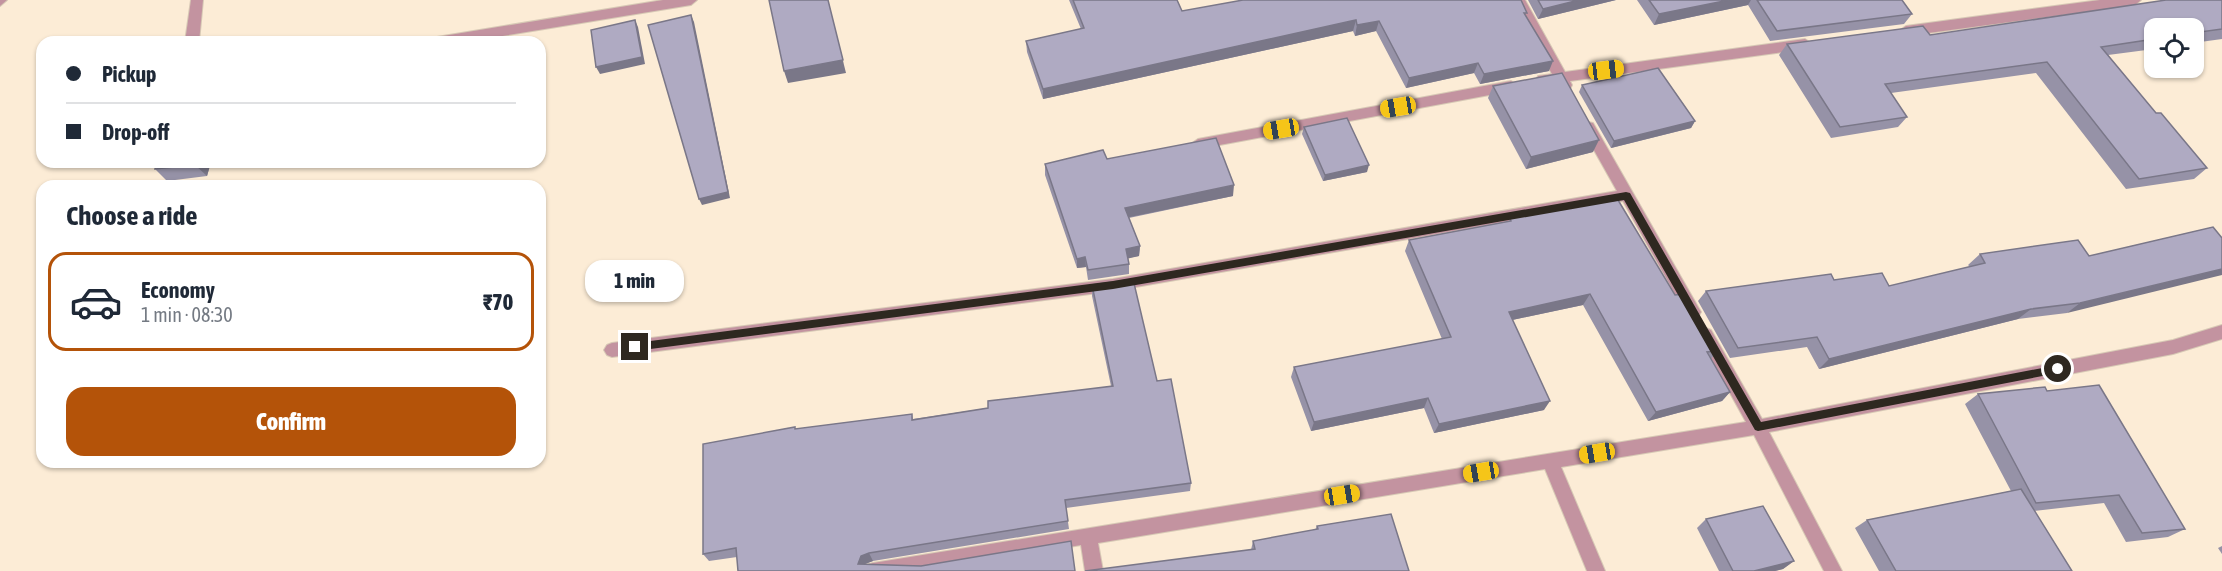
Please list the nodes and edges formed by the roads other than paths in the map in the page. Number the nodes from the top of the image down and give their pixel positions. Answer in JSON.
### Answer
{"nodes":[{"id":1,"x":197,"y":0,"type":"edge"},
{"id":2,"x":691,"y":0,"type":"edge"},
{"id":3,"x":1519,"y":0,"type":"edge"},
{"id":4,"x":2135,"y":0,"type":"edge"},
{"id":5,"x":1889,"y":33,"type":"edge"},
{"id":6,"x":193,"y":36,"type":"edge"},
{"id":7,"x":473,"y":36,"type":"edge"},
{"id":8,"x":1818,"y":42,"type":"edge"},
{"id":9,"x":1560,"y":77,"type":"junction"},
{"id":10,"x":1571,"y":96,"type":"edge"},
{"id":11,"x":1582,"y":116,"type":"edge"},
{"id":12,"x":1188,"y":146,"type":"edge"},
{"id":13,"x":1626,"y":195,"type":"junction"},
{"id":14,"x":2222,"y":332,"type":"edge"},
{"id":15,"x":612,"y":350,"type":"dead end"},
{"id":16,"x":1758,"y":427,"type":"junction"},
{"id":17,"x":1551,"y":461,"type":"junction"},
{"id":18,"x":1088,"y":536,"type":"junction"},
{"id":19,"x":873,"y":571,"type":"edge"},
{"id":20,"x":1094,"y":571,"type":"edge"},
{"id":21,"x":1596,"y":571,"type":"edge"},
{"id":22,"x":1833,"y":571,"type":"edge"}],
"edges":[{"from":1,"to":6,"type":"street"},
{"from":2,"to":7,"type":"street"},
{"from":3,"to":9,"type":"street"},
{"from":4,"to":5,"type":"street"},
{"from":8,"to":9,"type":"street"},
{"from":9,"to":10,"type":"street"},
{"from":9,"to":12,"type":"street"},
{"from":11,"to":13,"type":"street"},
{"from":13,"to":15,"type":"street"},
{"from":13,"to":16,"type":"street"},
{"from":14,"to":16,"type":"street"},
{"from":16,"to":17,"type":"street"},
{"from":16,"to":22,"type":"street"},
{"from":17,"to":18,"type":"street"},
{"from":17,"to":21,"type":"street"},
{"from":18,"to":19,"type":"street"},
{"from":18,"to":20,"type":"street"}]}
